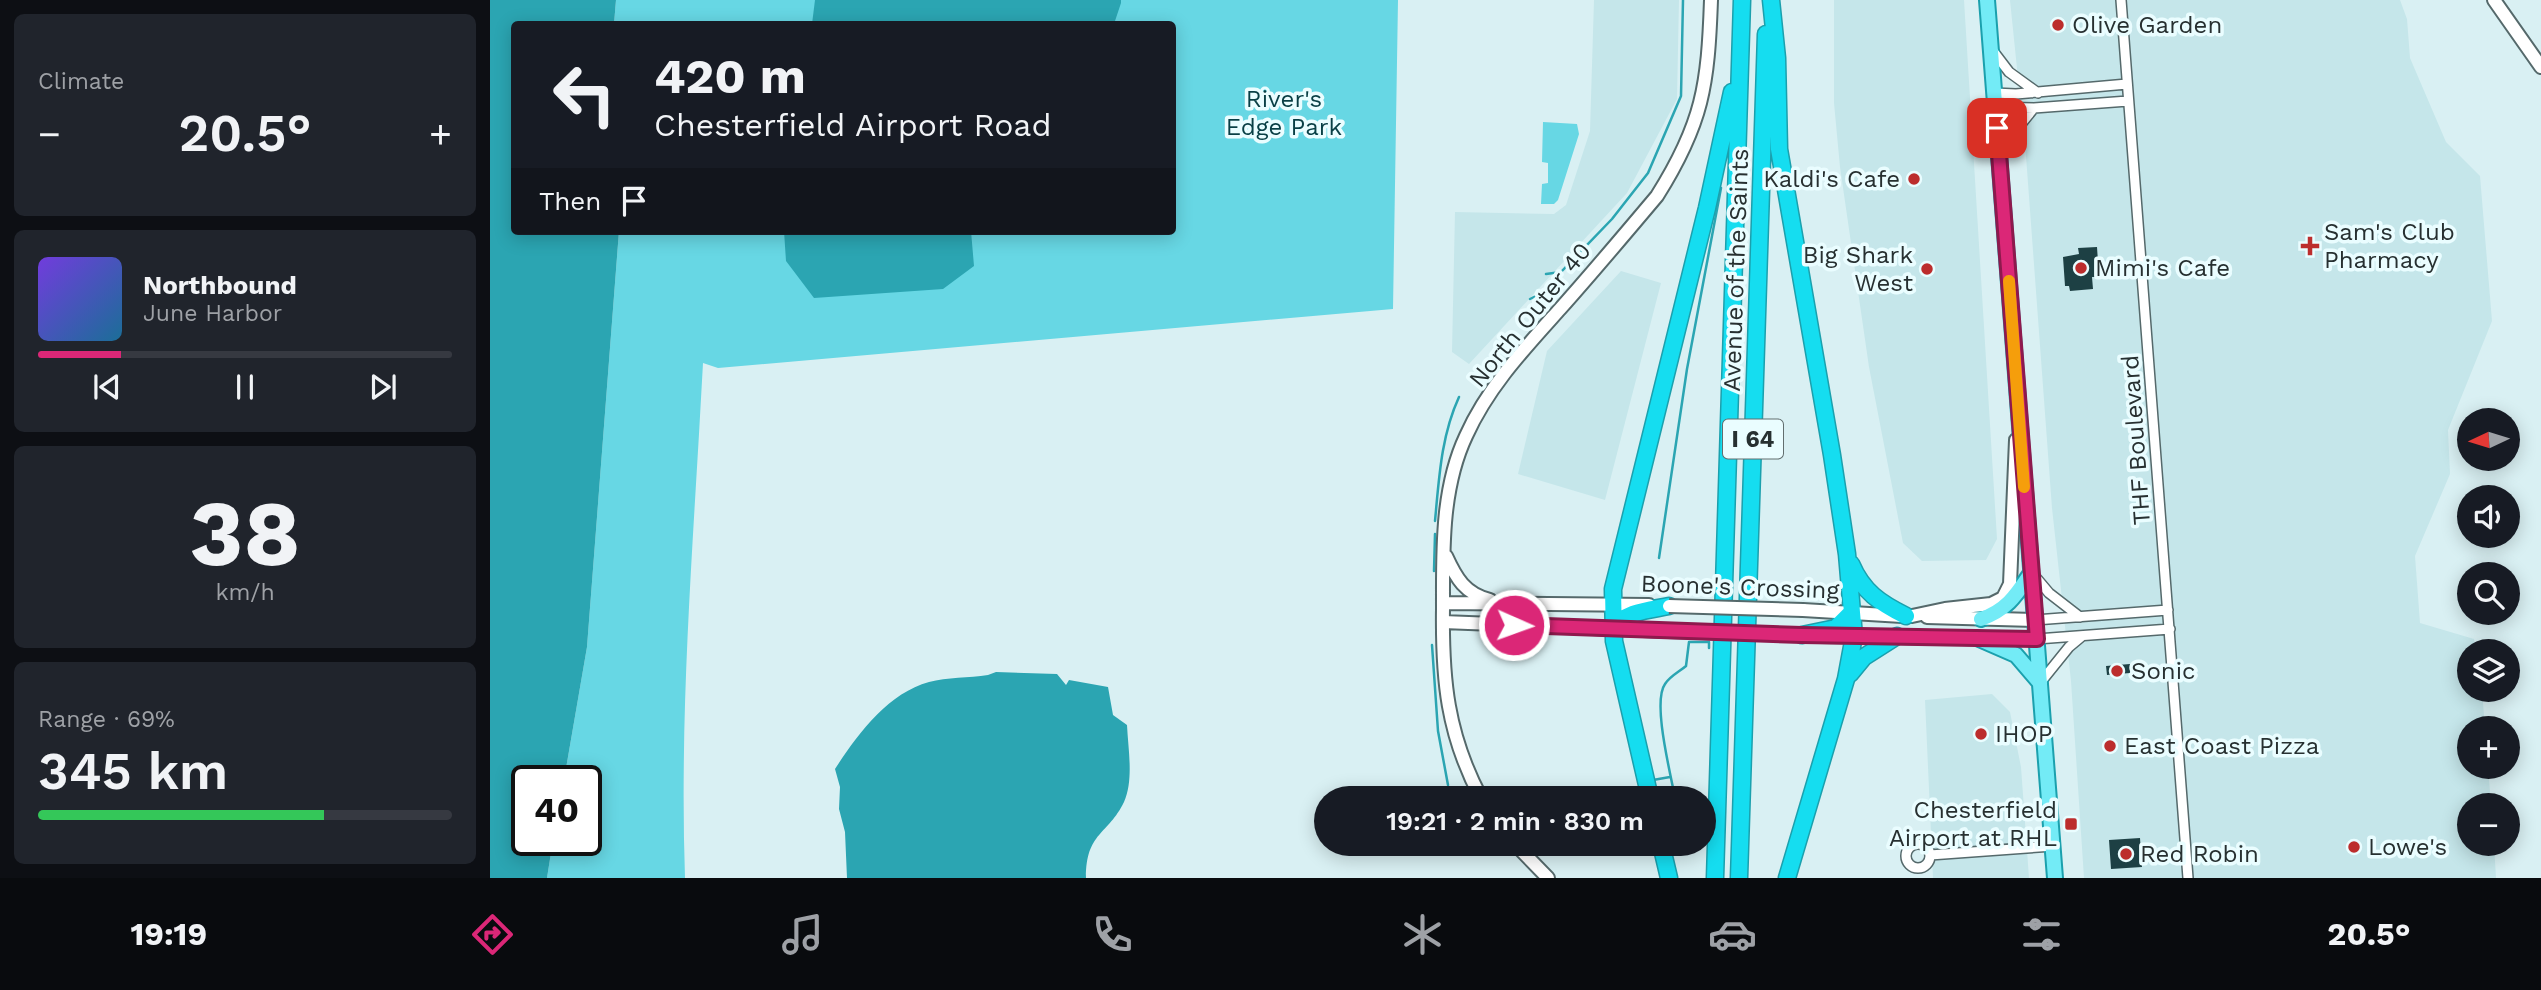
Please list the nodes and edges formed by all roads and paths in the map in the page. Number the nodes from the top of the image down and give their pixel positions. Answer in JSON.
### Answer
{"nodes":[{"id":1,"x":1711,"y":0,"type":"edge"},
{"id":2,"x":1742,"y":0,"type":"edge"},
{"id":3,"x":1769,"y":0,"type":"edge"},
{"id":4,"x":1987,"y":0,"type":"edge"},
{"id":5,"x":2120,"y":0,"type":"edge"},
{"id":6,"x":2494,"y":0,"type":"edge"},
{"id":7,"x":1991,"y":47,"type":"junction"},
{"id":8,"x":1741,"y":55,"type":"junction"},
{"id":9,"x":2541,"y":67,"type":"edge"},
{"id":10,"x":2127,"y":84,"type":"junction"},
{"id":11,"x":2038,"y":93,"type":"junction"},
{"id":12,"x":2129,"y":101,"type":"junction"},
{"id":13,"x":1994,"y":103,"type":"junction"},
{"id":14,"x":2034,"y":108,"type":"junction"},
{"id":15,"x":1999,"y":151,"type":"junction"},
{"id":16,"x":2017,"y":408,"type":"junction"},
{"id":17,"x":1444,"y":552,"type":"junction"},
{"id":18,"x":1847,"y":554,"type":"junction"},
{"id":19,"x":2031,"y":573,"type":"junction"},
{"id":20,"x":1443,"y":603,"type":"junction"},
{"id":21,"x":1504,"y":603,"type":"junction"},
{"id":22,"x":1612,"y":604,"type":"junction"},
{"id":23,"x":1669,"y":606,"type":"junction"},
{"id":24,"x":2168,"y":610,"type":"junction"},
{"id":25,"x":1852,"y":612,"type":"junction"},
{"id":26,"x":1909,"y":616,"type":"junction"},
{"id":27,"x":2080,"y":617,"type":"junction"},
{"id":28,"x":1981,"y":619,"type":"junction"},
{"id":29,"x":2035,"y":620,"type":"junction"},
{"id":30,"x":1443,"y":622,"type":"junction"},
{"id":31,"x":1613,"y":629,"type":"junction"},
{"id":32,"x":2170,"y":629,"type":"junction"},
{"id":33,"x":1802,"y":635,"type":"junction"},
{"id":34,"x":1854,"y":636,"type":"junction"},
{"id":35,"x":1897,"y":636,"type":"junction"},
{"id":36,"x":2081,"y":636,"type":"junction"},
{"id":37,"x":1977,"y":638,"type":"junction"},
{"id":38,"x":2037,"y":639,"type":"junction"},
{"id":39,"x":1846,"y":679,"type":"junction"},
{"id":40,"x":2040,"y":682,"type":"junction"},
{"id":41,"x":1476,"y":786,"type":"edge"},
{"id":42,"x":1647,"y":786,"type":"edge"},
{"id":43,"x":2053,"y":846,"type":"junction"},
{"id":44,"x":1930,"y":855,"type":"dead end"},
{"id":45,"x":1527,"y":856,"type":"edge"},
{"id":46,"x":1664,"y":856,"type":"edge"},
{"id":47,"x":1548,"y":878,"type":"edge"},
{"id":48,"x":1669,"y":878,"type":"edge"},
{"id":49,"x":1715,"y":878,"type":"edge"},
{"id":50,"x":1739,"y":878,"type":"edge"},
{"id":51,"x":1787,"y":878,"type":"edge"},
{"id":52,"x":2055,"y":878,"type":"edge"},
{"id":53,"x":2188,"y":878,"type":"edge"}],
"edges":[{"from":1,"to":17,"type":"street","name":"North Outer 40"},
{"from":2,"to":8,"type":"highway","name":"Avenue of the Saints","number":"I 64"},
{"from":3,"to":18,"type":"highway"},
{"from":3,"to":50,"type":"highway","name":"Avenue of the Saints","number":"I 64"},
{"from":4,"to":7,"type":"main road"},
{"from":5,"to":10,"type":"street","name":"THF Boulevard"},
{"from":6,"to":9,"type":"street"},
{"from":7,"to":11,"type":"street"},
{"from":7,"to":13,"type":"main road"},
{"from":8,"to":22,"type":"highway"},
{"from":8,"to":49,"type":"highway","name":"Avenue of the Saints","number":"I 64"},
{"from":10,"to":11,"type":"street"},
{"from":10,"to":12,"type":"street","name":"THF Boulevard"},
{"from":11,"to":13,"type":"street"},
{"from":12,"to":14,"type":"street"},
{"from":12,"to":24,"type":"street","name":"THF Boulevard"},
{"from":13,"to":14,"type":"street"},
{"from":13,"to":15,"type":"main road"},
{"from":14,"to":15,"type":"street"},
{"from":15,"to":16,"type":"main road"},
{"from":16,"to":19,"type":"main road"},
{"from":16,"to":26,"type":"street"},
{"from":17,"to":20,"type":"street","name":"North Outer 40"},
{"from":17,"to":21,"type":"street"},
{"from":18,"to":25,"type":"highway"},
{"from":18,"to":26,"type":"highway"},
{"from":19,"to":27,"type":"street"},
{"from":19,"to":28,"type":"main road"},
{"from":19,"to":29,"type":"main road"},
{"from":20,"to":21,"type":"street","name":"Boone's Crossing"},
{"from":20,"to":30,"type":"street","name":"North Outer 40"},
{"from":21,"to":22,"type":"street","name":"Boone's Crossing"},
{"from":22,"to":23,"type":"street","name":"Boone's Crossing"},
{"from":22,"to":31,"type":"highway"},
{"from":23,"to":25,"type":"street","name":"Boone's Crossing","bridge":true},
{"from":23,"to":31,"type":"highway"},
{"from":24,"to":27,"type":"street"},
{"from":24,"to":32,"type":"street","name":"THF Boulevard"},
{"from":25,"to":26,"type":"street","name":"Boone's Crossing"},
{"from":25,"to":33,"type":"highway"},
{"from":25,"to":34,"type":"highway"},
{"from":26,"to":28,"type":"street","name":"Boone's Crossing"},
{"from":27,"to":29,"type":"street"},
{"from":28,"to":29,"type":"street","name":"Boone's Crossing"},
{"from":29,"to":38,"type":"main road"},
{"from":30,"to":31,"type":"street","name":"Boone's Crossing"},
{"from":30,"to":41,"type":"street","name":"North Outer 40"},
{"from":31,"to":33,"type":"street","name":"Boone's Crossing","bridge":true},
{"from":31,"to":42,"type":"highway"},
{"from":32,"to":36,"type":"street"},
{"from":32,"to":53,"type":"street","name":"THF Boulevard"},
{"from":33,"to":34,"type":"street","name":"Boone's Crossing"},
{"from":34,"to":35,"type":"street","name":"Boone's Crossing"},
{"from":34,"to":39,"type":"highway"},
{"from":35,"to":37,"type":"street","name":"Boone's Crossing"},
{"from":35,"to":39,"type":"highway"},
{"from":36,"to":38,"type":"street"},
{"from":36,"to":40,"type":"street"},
{"from":37,"to":38,"type":"street","name":"Boone's Crossing"},
{"from":37,"to":40,"type":"main road"},
{"from":38,"to":40,"type":"main road"},
{"from":39,"to":51,"type":"highway"},
{"from":40,"to":43,"type":"main road"},
{"from":43,"to":44,"type":"street"},
{"from":43,"to":52,"type":"main road"},
{"from":45,"to":47,"type":"street"},
{"from":46,"to":48,"type":"highway"}]}
